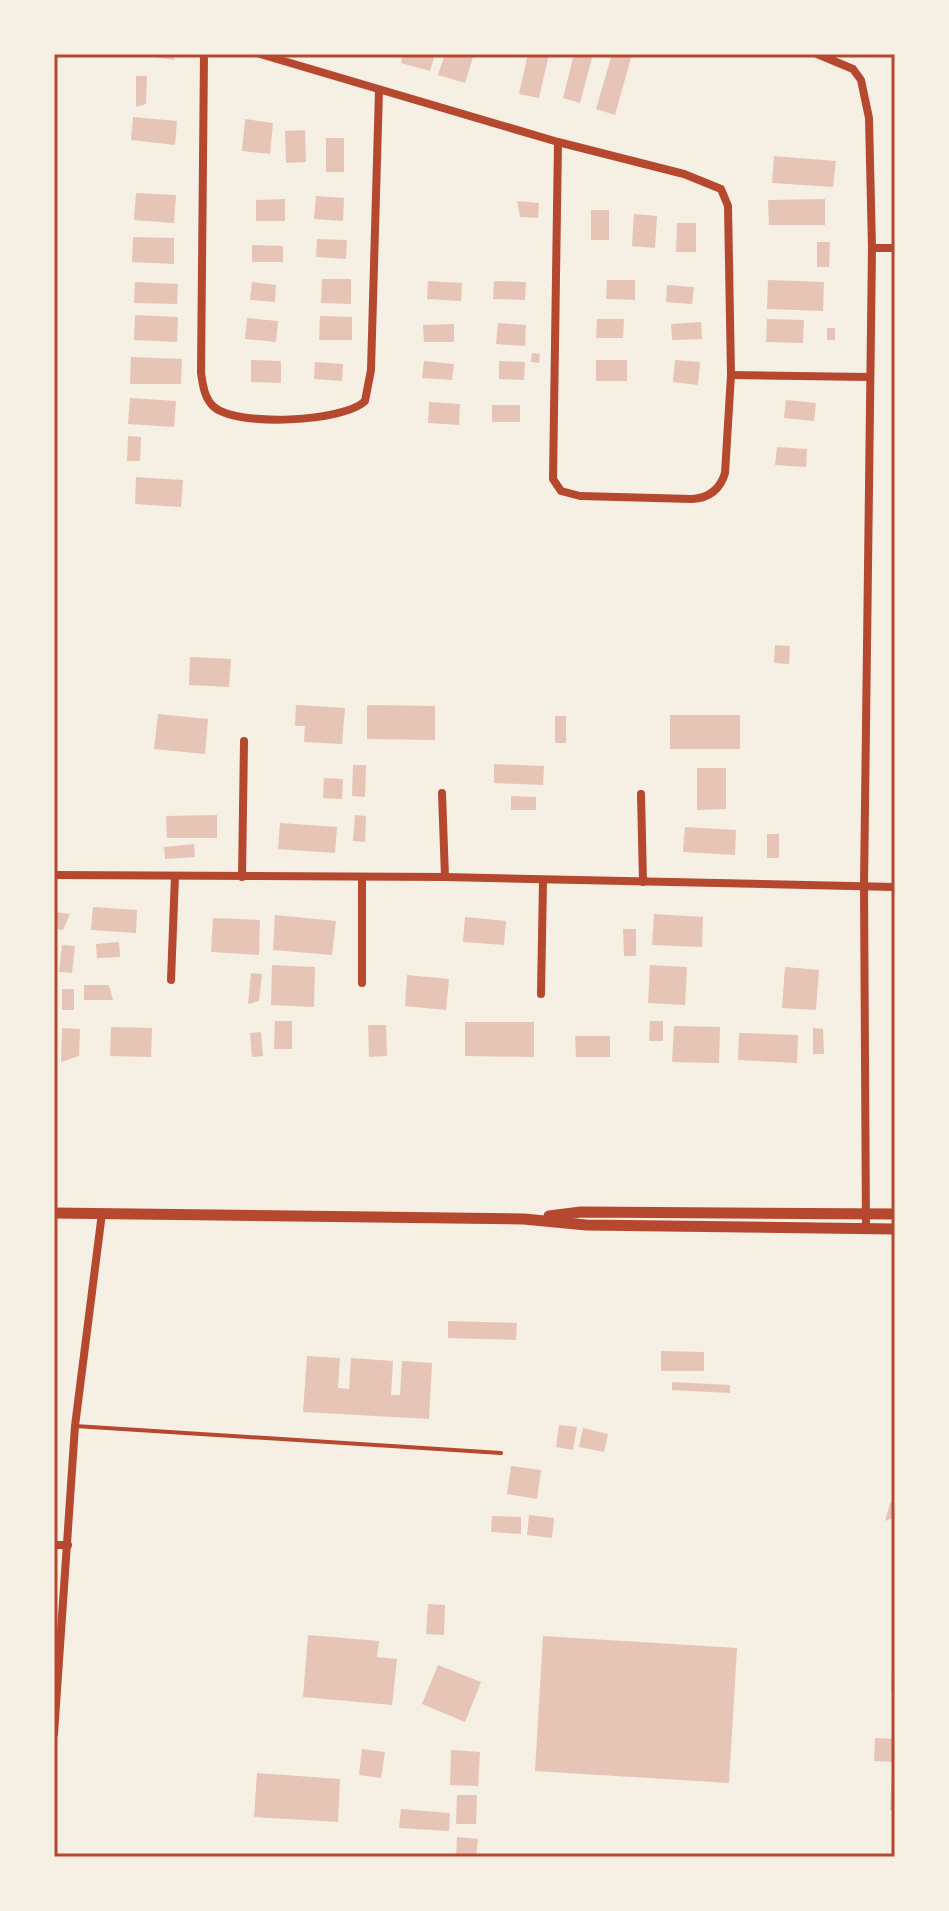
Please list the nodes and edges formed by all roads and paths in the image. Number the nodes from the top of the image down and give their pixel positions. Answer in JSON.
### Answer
{"nodes":[{"id":1,"x":204,"y":54,"type":"edge"},
{"id":2,"x":260,"y":54,"type":"edge"},
{"id":3,"x":817,"y":54,"type":"edge"},
{"id":4,"x":379,"y":90,"type":"junction"},
{"id":5,"x":558,"y":142,"type":"junction"},
{"id":6,"x":872,"y":248,"type":"junction"},
{"id":7,"x":895,"y":248,"type":"edge"},
{"id":8,"x":731,"y":375,"type":"junction"},
{"id":9,"x":868,"y":377,"type":"junction"},
{"id":10,"x":244,"y":741,"type":"dead end"},
{"id":11,"x":442,"y":793,"type":"dead end"},
{"id":12,"x":641,"y":794,"type":"dead end"},
{"id":13,"x":54,"y":875,"type":"edge"},
{"id":14,"x":175,"y":876,"type":"junction"},
{"id":15,"x":242,"y":877,"type":"junction"},
{"id":16,"x":362,"y":877,"type":"junction"},
{"id":17,"x":445,"y":877,"type":"junction"},
{"id":18,"x":543,"y":881,"type":"junction"},
{"id":19,"x":643,"y":882,"type":"junction"},
{"id":20,"x":864,"y":886,"type":"junction"},
{"id":21,"x":895,"y":887,"type":"edge"},
{"id":22,"x":171,"y":980,"type":"dead end"},
{"id":23,"x":362,"y":983,"type":"dead end"},
{"id":24,"x":541,"y":994,"type":"dead end"},
{"id":25,"x":54,"y":1213,"type":"edge"},
{"id":26,"x":102,"y":1213,"type":"junction"},
{"id":27,"x":866,"y":1214,"type":"junction"},
{"id":28,"x":895,"y":1214,"type":"edge"},
{"id":29,"x":524,"y":1219,"type":"junction"},
{"id":30,"x":866,"y":1229,"type":"junction"},
{"id":31,"x":895,"y":1229,"type":"edge"},
{"id":32,"x":75,"y":1426,"type":"junction"},
{"id":33,"x":501,"y":1453,"type":"dead end"},
{"id":34,"x":54,"y":1545,"type":"edge"},
{"id":35,"x":68,"y":1545,"type":"junction"},
{"id":36,"x":54,"y":1734,"type":"edge"}],
"edges":[{"from":1,"to":4,"type":"street"},
{"from":2,"to":4,"type":"street"},
{"from":3,"to":6,"type":"street"},
{"from":4,"to":5,"type":"street"},
{"from":5,"to":8,"type":"street"},
{"from":5,"to":8,"type":"street"},
{"from":6,"to":7,"type":"street"},
{"from":6,"to":9,"type":"street"},
{"from":8,"to":9,"type":"street"},
{"from":9,"to":20,"type":"street"},
{"from":10,"to":15,"type":"street"},
{"from":11,"to":17,"type":"street"},
{"from":12,"to":19,"type":"street"},
{"from":13,"to":14,"type":"street"},
{"from":14,"to":15,"type":"street"},
{"from":14,"to":22,"type":"street"},
{"from":15,"to":16,"type":"street"},
{"from":16,"to":17,"type":"street"},
{"from":16,"to":23,"type":"street"},
{"from":17,"to":18,"type":"street"},
{"from":18,"to":19,"type":"street"},
{"from":18,"to":24,"type":"street"},
{"from":19,"to":20,"type":"street"},
{"from":20,"to":21,"type":"street"},
{"from":20,"to":27,"type":"street"},
{"from":25,"to":26,"type":"main road"},
{"from":26,"to":29,"type":"main road"},
{"from":26,"to":32,"type":"street"},
{"from":27,"to":28,"type":"main road"},
{"from":27,"to":29,"type":"main road"},
{"from":27,"to":30,"type":"street"},
{"from":29,"to":30,"type":"main road"},
{"from":30,"to":31,"type":"main road"},
{"from":32,"to":33,"type":"lane"},
{"from":32,"to":35,"type":"street"},
{"from":34,"to":35,"type":"street"},
{"from":35,"to":36,"type":"street"}]}
